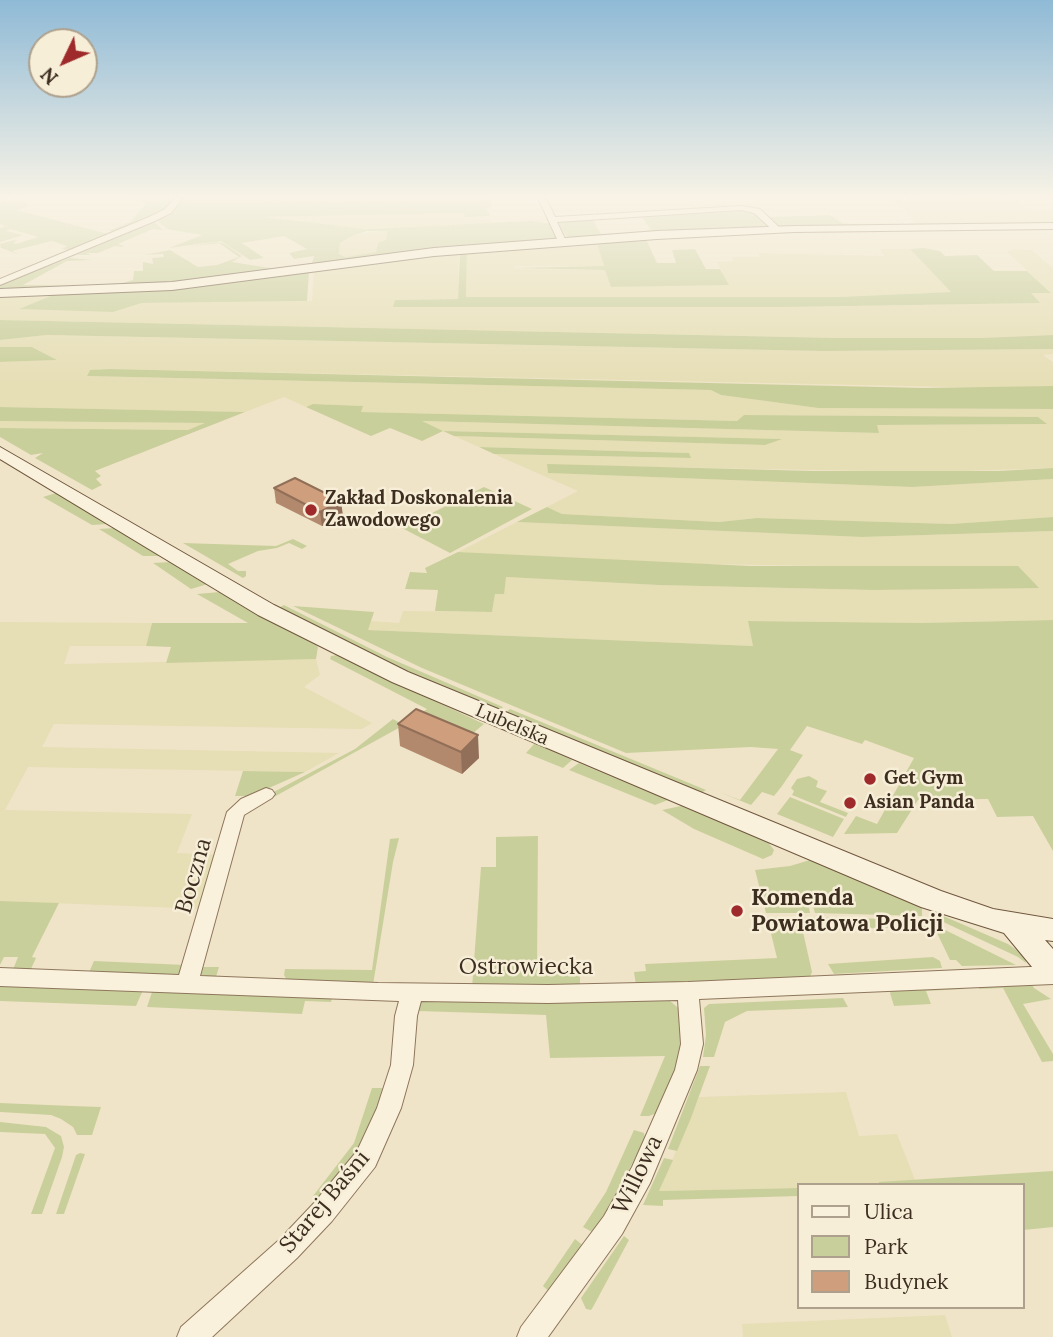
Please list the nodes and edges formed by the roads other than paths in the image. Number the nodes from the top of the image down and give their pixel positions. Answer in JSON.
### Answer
{"nodes":[{"id":1,"x":52,"y":260,"type":"edge"},
{"id":2,"x":364,"y":260,"type":"edge"},
{"id":3,"x":0,"y":282,"type":"edge"},
{"id":4,"x":0,"y":293,"type":"edge"},
{"id":5,"x":0,"y":452,"type":"edge"},
{"id":6,"x":266,"y":794,"type":"dead end"},
{"id":7,"x":1013,"y":924,"type":"junction"},
{"id":8,"x":1053,"y":930,"type":"edge"},
{"id":9,"x":1053,"y":972,"type":"edge"},
{"id":10,"x":0,"y":977,"type":"edge"},
{"id":11,"x":187,"y":986,"type":"junction"},
{"id":12,"x":688,"y":991,"type":"junction"},
{"id":13,"x":412,"y":993,"type":"junction"},
{"id":14,"x":191,"y":1337,"type":"edge"},
{"id":15,"x":531,"y":1337,"type":"edge"}],
"edges":[{"from":1,"to":3,"type":"street"},
{"from":2,"to":4,"type":"main road"},
{"from":5,"to":7,"type":"main road","name":"Lubelska"},
{"from":6,"to":11,"type":"street","name":"Boczna"},
{"from":7,"to":8,"type":"main road","name":"Lubelska"},
{"from":7,"to":9,"type":"main road"},
{"from":9,"to":12,"type":"street","name":"Ostrowiecka"},
{"from":10,"to":11,"type":"street","name":"Ostrowiecka"},
{"from":11,"to":13,"type":"street","name":"Ostrowiecka"},
{"from":12,"to":13,"type":"street","name":"Ostrowiecka"},
{"from":12,"to":15,"type":"street","name":"Willowa"},
{"from":13,"to":14,"type":"street","name":"Starej Baśni"}]}
